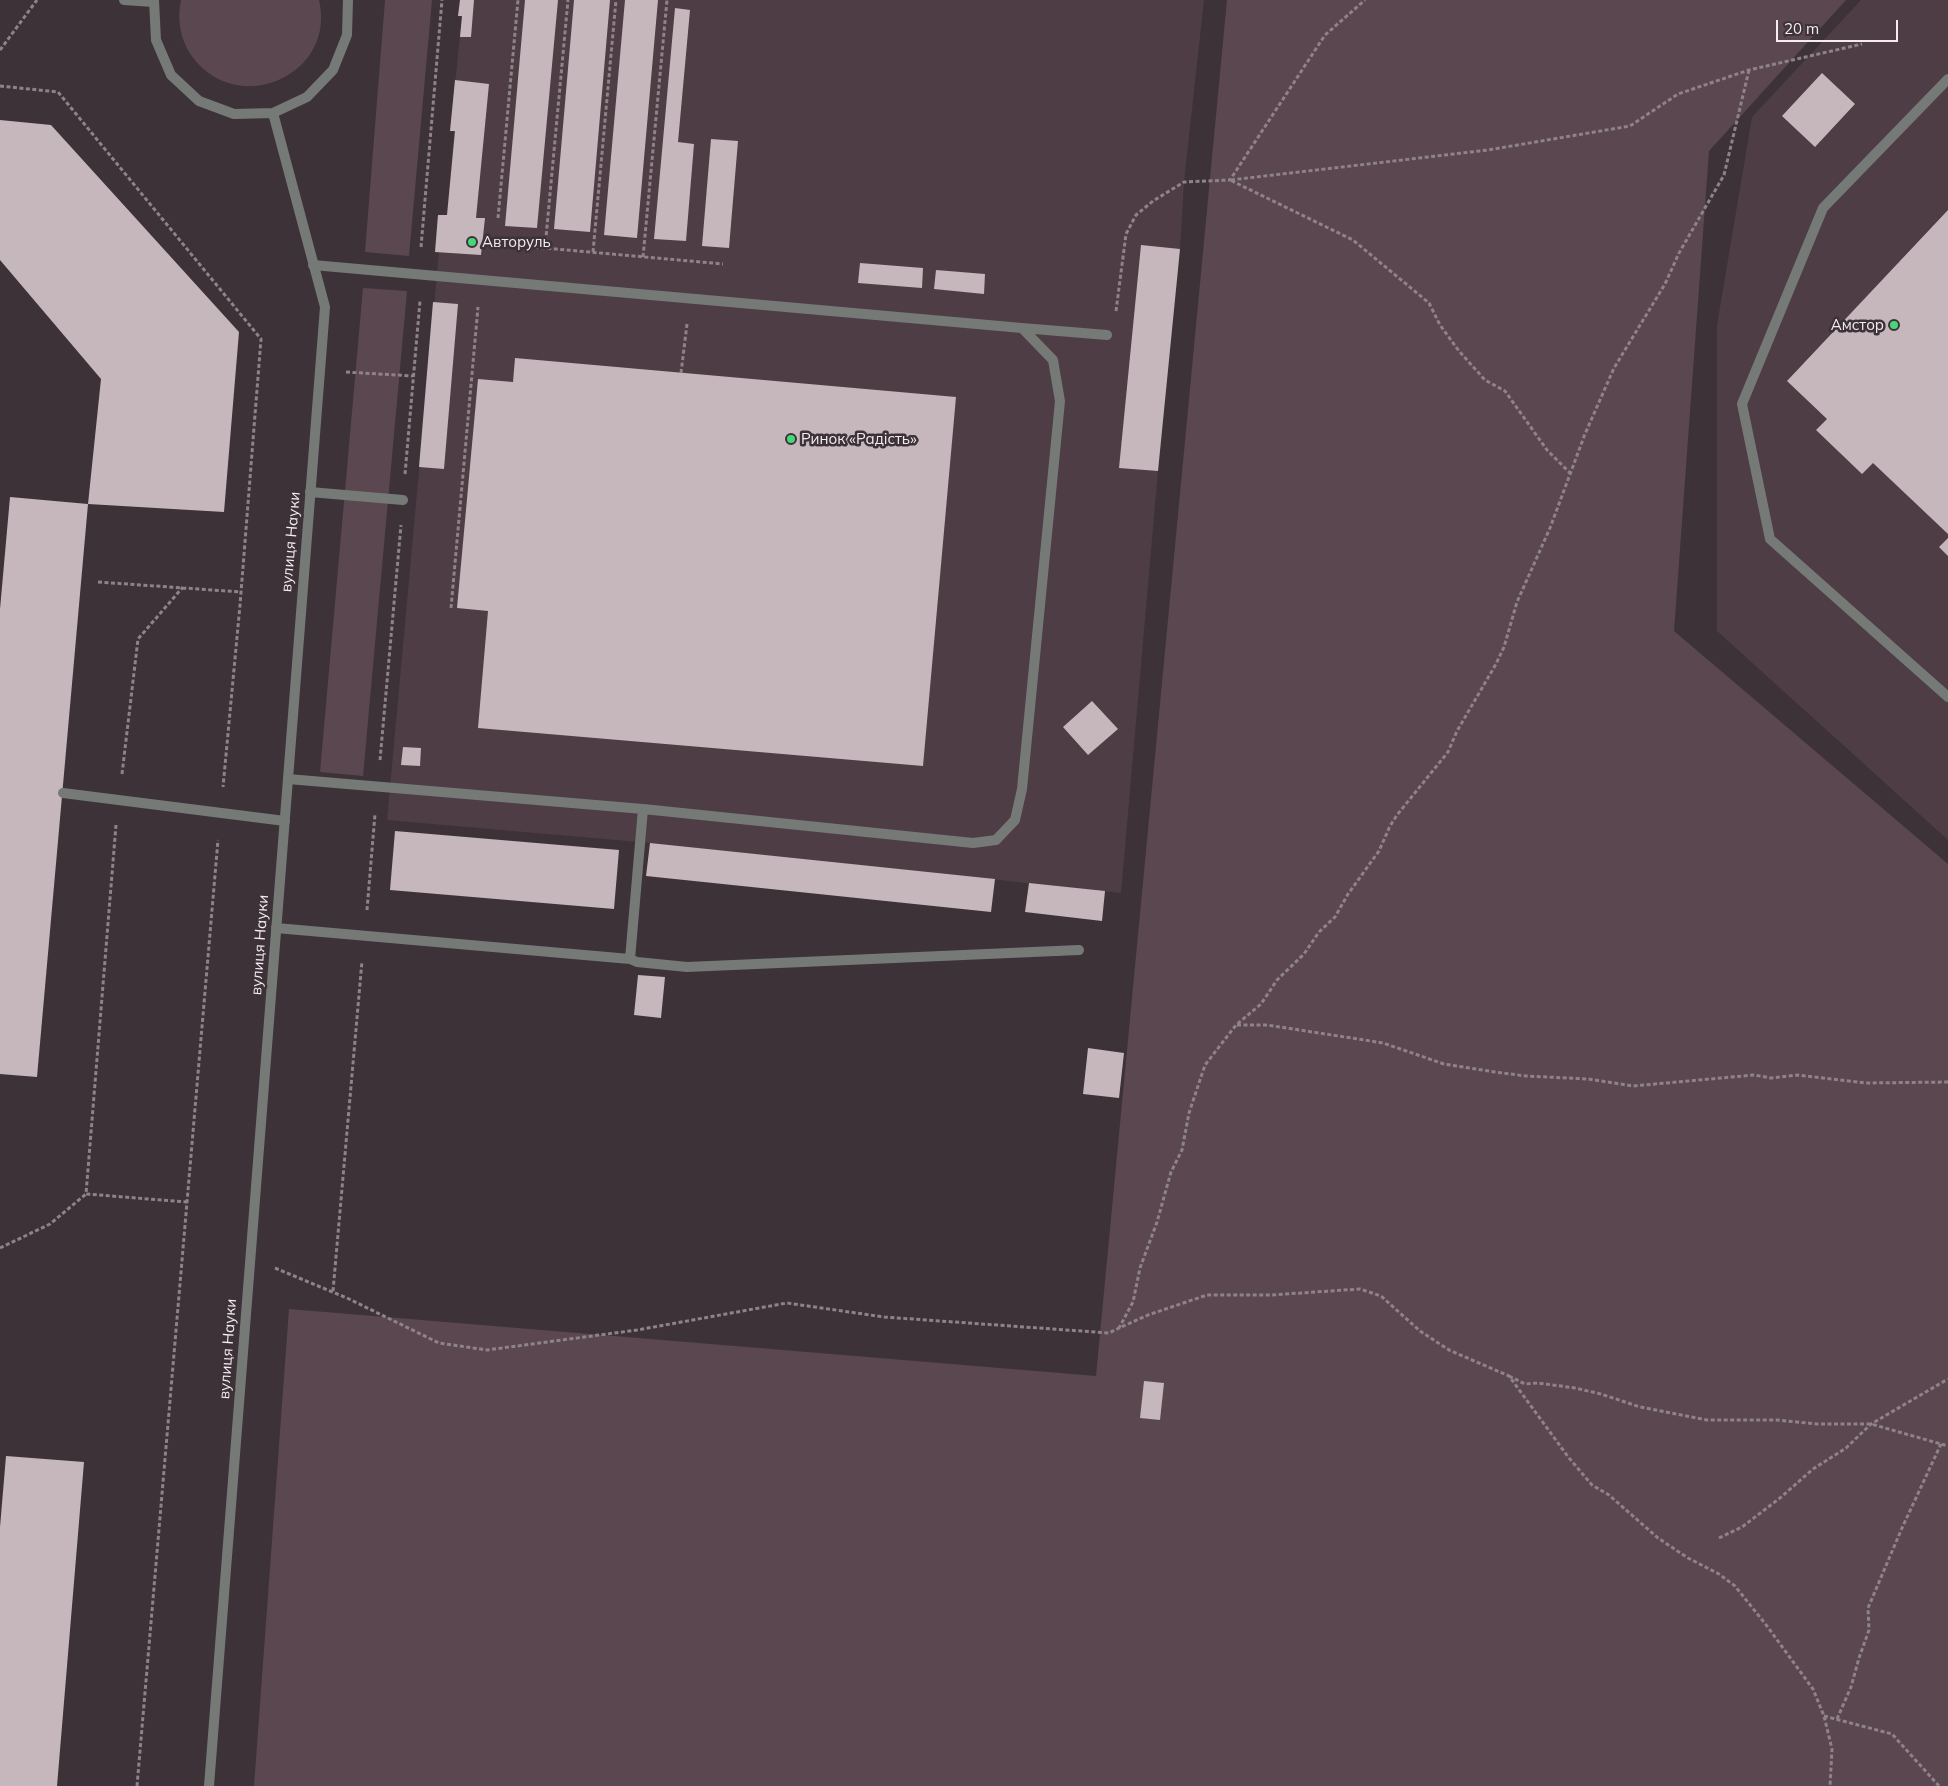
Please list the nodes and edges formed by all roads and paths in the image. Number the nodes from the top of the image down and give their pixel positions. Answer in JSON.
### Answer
{"nodes":[{"id":1,"x":37,"y":0,"type":"edge"},
{"id":2,"x":124,"y":0,"type":"edge"},
{"id":3,"x":348,"y":0,"type":"edge"},
{"id":4,"x":442,"y":0,"type":"edge"},
{"id":5,"x":518,"y":0,"type":"edge"},
{"id":6,"x":568,"y":0,"type":"edge"},
{"id":7,"x":616,"y":0,"type":"edge"},
{"id":8,"x":667,"y":0,"type":"edge"},
{"id":9,"x":1365,"y":0,"type":"edge"},
{"id":10,"x":154,"y":1,"type":"edge"},
{"id":11,"x":1862,"y":44,"type":"dead end"},
{"id":12,"x":0,"y":50,"type":"edge"},
{"id":13,"x":1749,"y":70,"type":"junction"},
{"id":14,"x":1948,"y":79,"type":"edge"},
{"id":15,"x":0,"y":86,"type":"edge"},
{"id":16,"x":273,"y":113,"type":"junction"},
{"id":17,"x":1230,"y":180,"type":"junction"},
{"id":18,"x":498,"y":218,"type":"dead end"},
{"id":19,"x":489,"y":242,"type":"dead end"},
{"id":20,"x":545,"y":248,"type":"junction"},
{"id":21,"x":593,"y":252,"type":"junction"},
{"id":22,"x":643,"y":257,"type":"junction"},
{"id":23,"x":723,"y":264,"type":"dead end"},
{"id":24,"x":313,"y":265,"type":"junction"},
{"id":25,"x":422,"y":274,"type":"junction"},
{"id":26,"x":481,"y":280,"type":"junction"},
{"id":27,"x":690,"y":298,"type":"junction"},
{"id":28,"x":1022,"y":328,"type":"junction"},
{"id":29,"x":1107,"y":335,"type":"joint"},
{"id":30,"x":320,"y":370,"type":"junction"},
{"id":31,"x":681,"y":373,"type":"dead end"},
{"id":32,"x":413,"y":376,"type":"dead end"},
{"id":33,"x":1571,"y":474,"type":"junction"},
{"id":34,"x":310,"y":492,"type":"junction"},
{"id":35,"x":403,"y":500,"type":"dead end"},
{"id":36,"x":98,"y":582,"type":"dead end"},
{"id":37,"x":183,"y":587,"type":"junction"},
{"id":38,"x":241,"y":592,"type":"junction"},
{"id":39,"x":451,"y":608,"type":"dead end"},
{"id":40,"x":1948,"y":697,"type":"edge"},
{"id":41,"x":288,"y":779,"type":"junction"},
{"id":42,"x":63,"y":793,"type":"dead end"},
{"id":43,"x":118,"y":800,"type":"junction"},
{"id":44,"x":643,"y":810,"type":"junction"},
{"id":45,"x":220,"y":813,"type":"junction"},
{"id":46,"x":284,"y":821,"type":"junction"},
{"id":47,"x":276,"y":928,"type":"junction"},
{"id":48,"x":1079,"y":950,"type":"dead end"},
{"id":49,"x":630,"y":959,"type":"junction"},
{"id":50,"x":1236,"y":1025,"type":"junction"},
{"id":51,"x":1948,"y":1082,"type":"edge"},
{"id":52,"x":86,"y":1194,"type":"junction"},
{"id":53,"x":187,"y":1202,"type":"junction"},
{"id":54,"x":0,"y":1248,"type":"edge"},
{"id":55,"x":250,"y":1258,"type":"junction"},
{"id":56,"x":1119,"y":1328,"type":"junction"},
{"id":57,"x":1509,"y":1376,"type":"junction"},
{"id":58,"x":1948,"y":1379,"type":"edge"},
{"id":59,"x":1871,"y":1424,"type":"junction"},
{"id":60,"x":1941,"y":1444,"type":"junction"},
{"id":61,"x":1948,"y":1446,"type":"edge"},
{"id":62,"x":1719,"y":1538,"type":"dead end"},
{"id":63,"x":1824,"y":1716,"type":"junction"},
{"id":64,"x":1837,"y":1719,"type":"junction"},
{"id":65,"x":136,"y":1786,"type":"edge"},
{"id":66,"x":209,"y":1786,"type":"edge"},
{"id":67,"x":1830,"y":1786,"type":"edge"},
{"id":68,"x":1939,"y":1786,"type":"edge"}],
"edges":[{"from":1,"to":12,"type":"path"},
{"from":2,"to":10,"type":"street"},
{"from":3,"to":16,"type":"street"},
{"from":4,"to":25,"type":"path"},
{"from":5,"to":18,"type":"path"},
{"from":6,"to":20,"type":"path"},
{"from":7,"to":21,"type":"path"},
{"from":8,"to":22,"type":"path"},
{"from":9,"to":17,"type":"path"},
{"from":10,"to":16,"type":"street"},
{"from":11,"to":13,"type":"path"},
{"from":13,"to":17,"type":"path"},
{"from":13,"to":33,"type":"path"},
{"from":14,"to":40,"type":"street"},
{"from":15,"to":38,"type":"path"},
{"from":16,"to":24,"type":"street","name":"вулиця Науки"},
{"from":17,"to":29,"type":"path"},
{"from":17,"to":33,"type":"path"},
{"from":19,"to":20,"type":"path"},
{"from":20,"to":21,"type":"path"},
{"from":21,"to":22,"type":"path"},
{"from":22,"to":23,"type":"path"},
{"from":24,"to":25,"type":"street"},
{"from":24,"to":30,"type":"street","name":"вулиця Науки"},
{"from":25,"to":26,"type":"street"},
{"from":26,"to":27,"type":"street"},
{"from":26,"to":39,"type":"path"},
{"from":27,"to":28,"type":"street"},
{"from":27,"to":31,"type":"path"},
{"from":28,"to":29,"type":"street"},
{"from":28,"to":44,"type":"street"},
{"from":30,"to":32,"type":"path"},
{"from":30,"to":34,"type":"street","name":"вулиця Науки"},
{"from":33,"to":50,"type":"path"},
{"from":34,"to":35,"type":"street"},
{"from":34,"to":41,"type":"street","name":"вулиця Науки"},
{"from":36,"to":37,"type":"path"},
{"from":37,"to":38,"type":"path"},
{"from":37,"to":43,"type":"path"},
{"from":38,"to":45,"type":"path"},
{"from":41,"to":44,"type":"street"},
{"from":41,"to":46,"type":"street","name":"вулиця Науки"},
{"from":42,"to":43,"type":"street"},
{"from":43,"to":45,"type":"street"},
{"from":43,"to":52,"type":"path"},
{"from":44,"to":49,"type":"street"},
{"from":45,"to":46,"type":"street"},
{"from":45,"to":53,"type":"path"},
{"from":46,"to":47,"type":"street","name":"вулиця Науки"},
{"from":47,"to":49,"type":"street"},
{"from":47,"to":55,"type":"street","name":"вулиця Науки"},
{"from":48,"to":49,"type":"street"},
{"from":50,"to":51,"type":"path"},
{"from":50,"to":56,"type":"path"},
{"from":52,"to":53,"type":"path"},
{"from":52,"to":54,"type":"path"},
{"from":53,"to":65,"type":"path"},
{"from":55,"to":56,"type":"path"},
{"from":55,"to":66,"type":"street","name":"вулиця Науки"},
{"from":56,"to":57,"type":"path"},
{"from":57,"to":59,"type":"path"},
{"from":57,"to":63,"type":"path"},
{"from":58,"to":59,"type":"path"},
{"from":59,"to":60,"type":"path"},
{"from":59,"to":62,"type":"path"},
{"from":60,"to":61,"type":"path"},
{"from":60,"to":64,"type":"path"},
{"from":63,"to":64,"type":"path"},
{"from":63,"to":67,"type":"path"},
{"from":64,"to":68,"type":"path"}]}
